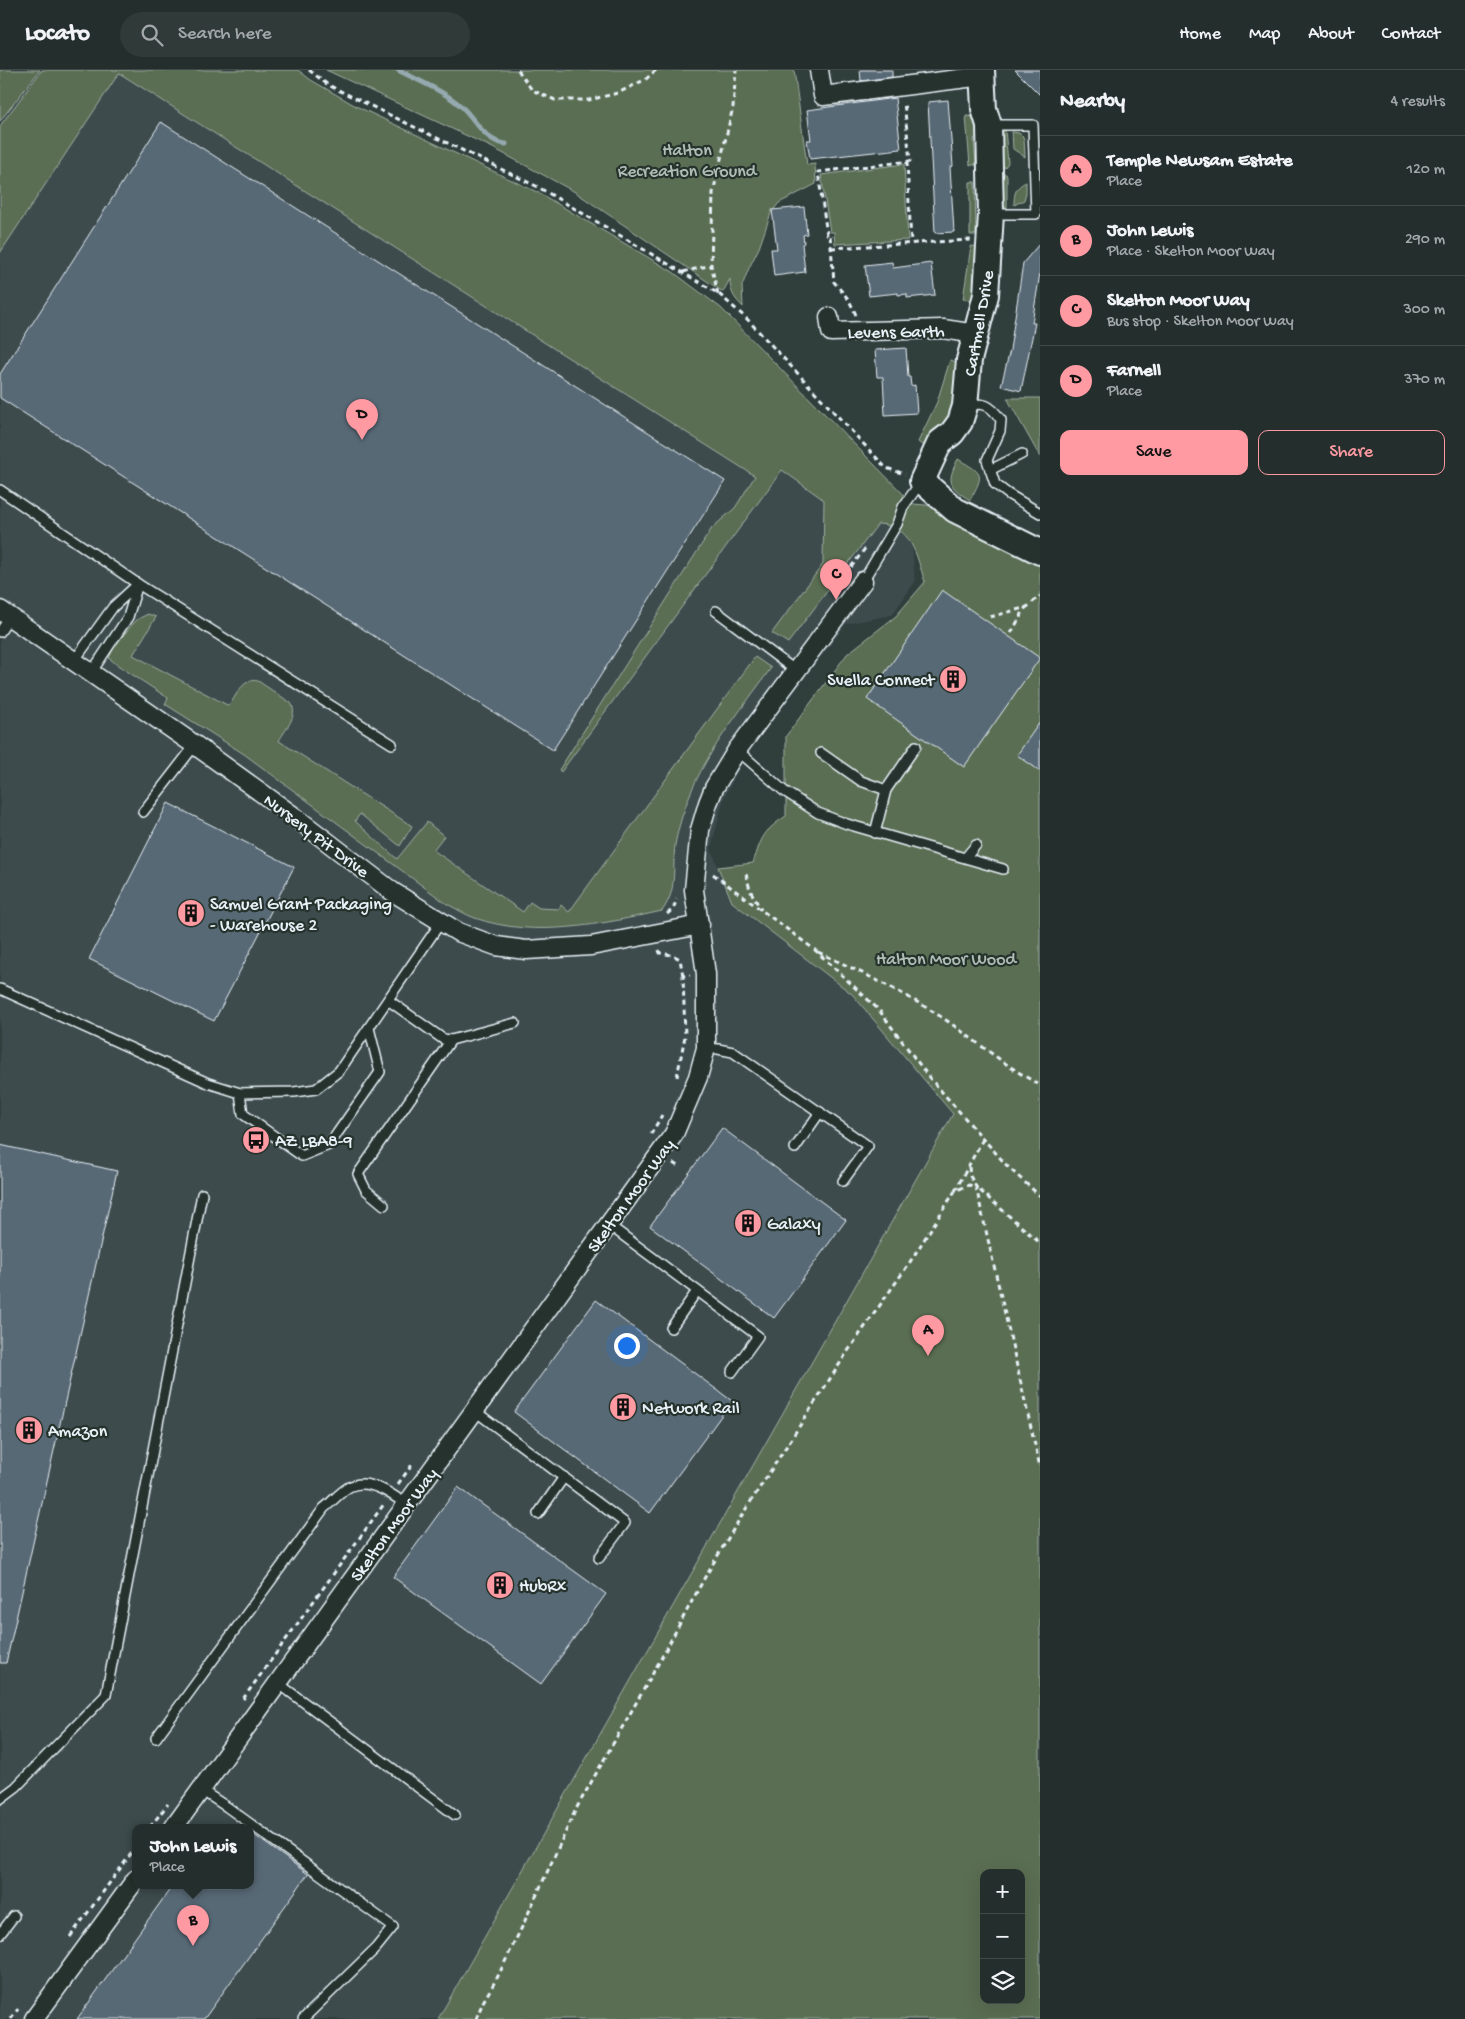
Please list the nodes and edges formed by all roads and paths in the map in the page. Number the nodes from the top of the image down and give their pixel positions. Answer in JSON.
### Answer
{"nodes":[{"id":1,"x":309,"y":70,"type":"edge"},
{"id":2,"x":518,"y":70,"type":"edge"},
{"id":3,"x":656,"y":70,"type":"edge"},
{"id":4,"x":736,"y":70,"type":"edge"},
{"id":5,"x":819,"y":70,"type":"edge"},
{"id":6,"x":983,"y":73,"type":"edge"},
{"id":7,"x":902,"y":87,"type":"junction"},
{"id":8,"x":989,"y":125,"type":"junction"},
{"id":9,"x":907,"y":162,"type":"junction"},
{"id":10,"x":991,"y":214,"type":"junction"},
{"id":11,"x":990,"y":240,"type":"junction"},
{"id":12,"x":911,"y":244,"type":"junction"},
{"id":13,"x":831,"y":248,"type":"junction"},
{"id":14,"x":711,"y":265,"type":"junction"},
{"id":15,"x":682,"y":272,"type":"junction"},
{"id":16,"x":719,"y":294,"type":"junction"},
{"id":17,"x":829,"y":317,"type":"dead end"},
{"id":18,"x":863,"y":331,"type":"junction"},
{"id":19,"x":976,"y":334,"type":"junction"},
{"id":20,"x":965,"y":406,"type":"junction"},
{"id":21,"x":1022,"y":454,"type":"dead end"},
{"id":22,"x":990,"y":470,"type":"junction"},
{"id":23,"x":922,"y":480,"type":"junction"},
{"id":24,"x":0,"y":490,"type":"edge"},
{"id":25,"x":908,"y":500,"type":"joint"},
{"id":26,"x":1040,"y":512,"type":"edge"},
{"id":27,"x":1040,"y":552,"type":"edge"},
{"id":28,"x":864,"y":581,"type":"joint"},
{"id":29,"x":138,"y":584,"type":"junction"},
{"id":30,"x":1039,"y":597,"type":"edge"},
{"id":31,"x":1027,"y":607,"type":"junction"},
{"id":32,"x":716,"y":611,"type":"dead end"},
{"id":33,"x":990,"y":617,"type":"dead end"},
{"id":34,"x":3,"y":620,"type":"edge"},
{"id":35,"x":1011,"y":633,"type":"dead end"},
{"id":36,"x":74,"y":661,"type":"junction"},
{"id":37,"x":796,"y":671,"type":"junction"},
{"id":38,"x":91,"y":673,"type":"junction"},
{"id":39,"x":392,"y":744,"type":"dead end"},
{"id":40,"x":195,"y":745,"type":"junction"},
{"id":41,"x":916,"y":746,"type":"dead end"},
{"id":42,"x":737,"y":750,"type":"junction"},
{"id":43,"x":821,"y":752,"type":"dead end"},
{"id":44,"x":886,"y":790,"type":"junction"},
{"id":45,"x":143,"y":812,"type":"dead end"},
{"id":46,"x":875,"y":832,"type":"junction"},
{"id":47,"x":976,"y":845,"type":"dead end"},
{"id":48,"x":966,"y":858,"type":"junction"},
{"id":49,"x":696,"y":860,"type":"junction"},
{"id":50,"x":1003,"y":869,"type":"dead end"},
{"id":51,"x":746,"y":874,"type":"dead end"},
{"id":52,"x":762,"y":912,"type":"junction"},
{"id":53,"x":441,"y":922,"type":"junction"},
{"id":54,"x":700,"y":925,"type":"junction"},
{"id":55,"x":815,"y":950,"type":"junction"},
{"id":56,"x":706,"y":974,"type":"junction"},
{"id":57,"x":0,"y":989,"type":"edge"},
{"id":58,"x":388,"y":1000,"type":"junction"},
{"id":59,"x":515,"y":1023,"type":"dead end"},
{"id":60,"x":369,"y":1028,"type":"junction"},
{"id":61,"x":451,"y":1040,"type":"junction"},
{"id":62,"x":706,"y":1048,"type":"junction"},
{"id":63,"x":676,"y":1082,"type":"dead end"},
{"id":64,"x":1040,"y":1085,"type":"edge"},
{"id":65,"x":240,"y":1093,"type":"junction"},
{"id":66,"x":666,"y":1108,"type":"dead end"},
{"id":67,"x":820,"y":1112,"type":"junction"},
{"id":68,"x":650,"y":1136,"type":"dead end"},
{"id":69,"x":983,"y":1139,"type":"junction"},
{"id":70,"x":795,"y":1148,"type":"dead end"},
{"id":71,"x":969,"y":1166,"type":"junction"},
{"id":72,"x":843,"y":1181,"type":"dead end"},
{"id":73,"x":976,"y":1187,"type":"junction"},
{"id":74,"x":955,"y":1191,"type":"junction"},
{"id":75,"x":202,"y":1194,"type":"dead end"},
{"id":76,"x":1040,"y":1196,"type":"edge"},
{"id":77,"x":384,"y":1205,"type":"dead end"},
{"id":78,"x":609,"y":1225,"type":"junction"},
{"id":79,"x":1040,"y":1244,"type":"edge"},
{"id":80,"x":697,"y":1291,"type":"junction"},
{"id":81,"x":671,"y":1328,"type":"dead end"},
{"id":82,"x":732,"y":1372,"type":"dead end"},
{"id":83,"x":474,"y":1411,"type":"junction"},
{"id":84,"x":415,"y":1461,"type":"dead end"},
{"id":85,"x":1040,"y":1466,"type":"edge"},
{"id":86,"x":564,"y":1477,"type":"junction"},
{"id":87,"x":391,"y":1493,"type":"junction"},
{"id":88,"x":407,"y":1504,"type":"junction"},
{"id":89,"x":538,"y":1514,"type":"dead end"},
{"id":90,"x":599,"y":1558,"type":"dead end"},
{"id":91,"x":278,"y":1683,"type":"junction"},
{"id":92,"x":241,"y":1702,"type":"dead end"},
{"id":93,"x":156,"y":1738,"type":"dead end"},
{"id":94,"x":201,"y":1790,"type":"junction"},
{"id":95,"x":172,"y":1798,"type":"dead end"},
{"id":96,"x":0,"y":1800,"type":"edge"},
{"id":97,"x":455,"y":1815,"type":"dead end"},
{"id":98,"x":152,"y":1824,"type":"edge"},
{"id":99,"x":176,"y":1824,"type":"edge"},
{"id":100,"x":251,"y":1824,"type":"edge"},
{"id":101,"x":254,"y":1826,"type":"edge"},
{"id":102,"x":132,"y":1884,"type":"edge"},
{"id":103,"x":14,"y":1916,"type":"dead end"},
{"id":104,"x":0,"y":1934,"type":"edge"},
{"id":105,"x":34,"y":2019,"type":"edge"},
{"id":106,"x":303,"y":2019,"type":"edge"},
{"id":107,"x":476,"y":2019,"type":"edge"}],
"edges":[{"from":1,"to":15,"type":"path"},
{"from":2,"to":3,"type":"path"},
{"from":4,"to":14,"type":"path"},
{"from":5,"to":7,"type":"street"},
{"from":6,"to":7,"type":"street"},
{"from":6,"to":8,"type":"street","name":"Cartmell Drive"},
{"from":7,"to":9,"type":"path"},
{"from":8,"to":10,"type":"street","name":"Cartmell Drive"},
{"from":8,"to":10,"type":"lane"},
{"from":9,"to":12,"type":"path"},
{"from":9,"to":13,"type":"path"},
{"from":10,"to":11,"type":"street","name":"Cartmell Drive"},
{"from":11,"to":12,"type":"path"},
{"from":11,"to":19,"type":"street","name":"Cartmell Drive"},
{"from":12,"to":13,"type":"path"},
{"from":13,"to":18,"type":"path"},
{"from":14,"to":15,"type":"path"},
{"from":14,"to":16,"type":"path"},
{"from":15,"to":16,"type":"path"},
{"from":16,"to":23,"type":"path"},
{"from":17,"to":18,"type":"street","name":"Levens Garth"},
{"from":18,"to":19,"type":"street","name":"Levens Garth"},
{"from":19,"to":20,"type":"street","name":"Cartmell Drive"},
{"from":20,"to":22,"type":"lane"},
{"from":20,"to":23,"type":"street","name":"Cartmell Drive"},
{"from":21,"to":22,"type":"lane"},
{"from":22,"to":26,"type":"lane"},
{"from":23,"to":25,"type":"lane","name":"Cartmell Drive"},
{"from":23,"to":27,"type":"street"},
{"from":24,"to":29,"type":"lane"},
{"from":25,"to":28,"type":"lane","name":"Skelton Moor Way"},
{"from":28,"to":37,"type":"street","name":"Skelton Moor Way"},
{"from":29,"to":36,"type":"lane"},
{"from":29,"to":38,"type":"lane"},
{"from":29,"to":39,"type":"lane"},
{"from":30,"to":31,"type":"path"},
{"from":31,"to":33,"type":"path"},
{"from":31,"to":35,"type":"path"},
{"from":32,"to":37,"type":"lane"},
{"from":34,"to":36,"type":"street","name":"Nursery Pit Drive"},
{"from":36,"to":38,"type":"street","name":"Nursery Pit Drive"},
{"from":37,"to":42,"type":"street","name":"Skelton Moor Way"},
{"from":38,"to":40,"type":"street","name":"Nursery Pit Drive"},
{"from":40,"to":45,"type":"lane"},
{"from":40,"to":53,"type":"street","name":"Nursery Pit Drive"},
{"from":41,"to":44,"type":"lane"},
{"from":42,"to":46,"type":"lane"},
{"from":42,"to":49,"type":"street","name":"Skelton Moor Way"},
{"from":43,"to":44,"type":"lane"},
{"from":44,"to":46,"type":"lane"},
{"from":46,"to":48,"type":"lane"},
{"from":47,"to":48,"type":"lane"},
{"from":48,"to":50,"type":"lane"},
{"from":49,"to":52,"type":"path"},
{"from":49,"to":54,"type":"street","name":"Skelton Moor Way"},
{"from":51,"to":52,"type":"path"},
{"from":52,"to":55,"type":"path"},
{"from":53,"to":54,"type":"street","name":"Nursery Pit Drive"},
{"from":53,"to":58,"type":"lane"},
{"from":54,"to":56,"type":"street","name":"Skelton Moor Way"},
{"from":55,"to":64,"type":"path"},
{"from":55,"to":69,"type":"path"},
{"from":56,"to":62,"type":"street","name":"Skelton Moor Way"},
{"from":56,"to":63,"type":"path"},
{"from":57,"to":65,"type":"lane"},
{"from":58,"to":60,"type":"lane"},
{"from":58,"to":61,"type":"lane"},
{"from":59,"to":61,"type":"lane"},
{"from":60,"to":65,"type":"lane"},
{"from":60,"to":65,"type":"lane"},
{"from":61,"to":77,"type":"lane"},
{"from":62,"to":67,"type":"lane"},
{"from":62,"to":78,"type":"street","name":"Skelton Moor Way"},
{"from":66,"to":68,"type":"path"},
{"from":67,"to":70,"type":"lane"},
{"from":67,"to":72,"type":"lane"},
{"from":69,"to":71,"type":"path"},
{"from":69,"to":76,"type":"path"},
{"from":71,"to":73,"type":"path"},
{"from":71,"to":74,"type":"path"},
{"from":73,"to":74,"type":"path"},
{"from":73,"to":79,"type":"path"},
{"from":73,"to":85,"type":"path"},
{"from":74,"to":107,"type":"path"},
{"from":75,"to":96,"type":"lane"},
{"from":78,"to":80,"type":"lane"},
{"from":78,"to":83,"type":"street","name":"Skelton Moor Way"},
{"from":80,"to":81,"type":"lane"},
{"from":80,"to":82,"type":"lane"},
{"from":83,"to":86,"type":"lane"},
{"from":83,"to":88,"type":"street","name":"Skelton Moor Way"},
{"from":84,"to":87,"type":"path"},
{"from":86,"to":89,"type":"lane"},
{"from":86,"to":90,"type":"lane"},
{"from":87,"to":88,"type":"lane"},
{"from":87,"to":92,"type":"path"},
{"from":87,"to":93,"type":"lane"},
{"from":88,"to":91,"type":"street","name":"Skelton Moor Way"},
{"from":91,"to":94,"type":"street","name":"Skelton Moor Way"},
{"from":91,"to":97,"type":"lane"},
{"from":94,"to":99,"type":"street","name":"Skelton Moor Way"},
{"from":94,"to":100,"type":"lane"},
{"from":95,"to":98,"type":"path"},
{"from":101,"to":106,"type":"lane"},
{"from":102,"to":105,"type":"street"},
{"from":103,"to":104,"type":"lane"}]}
